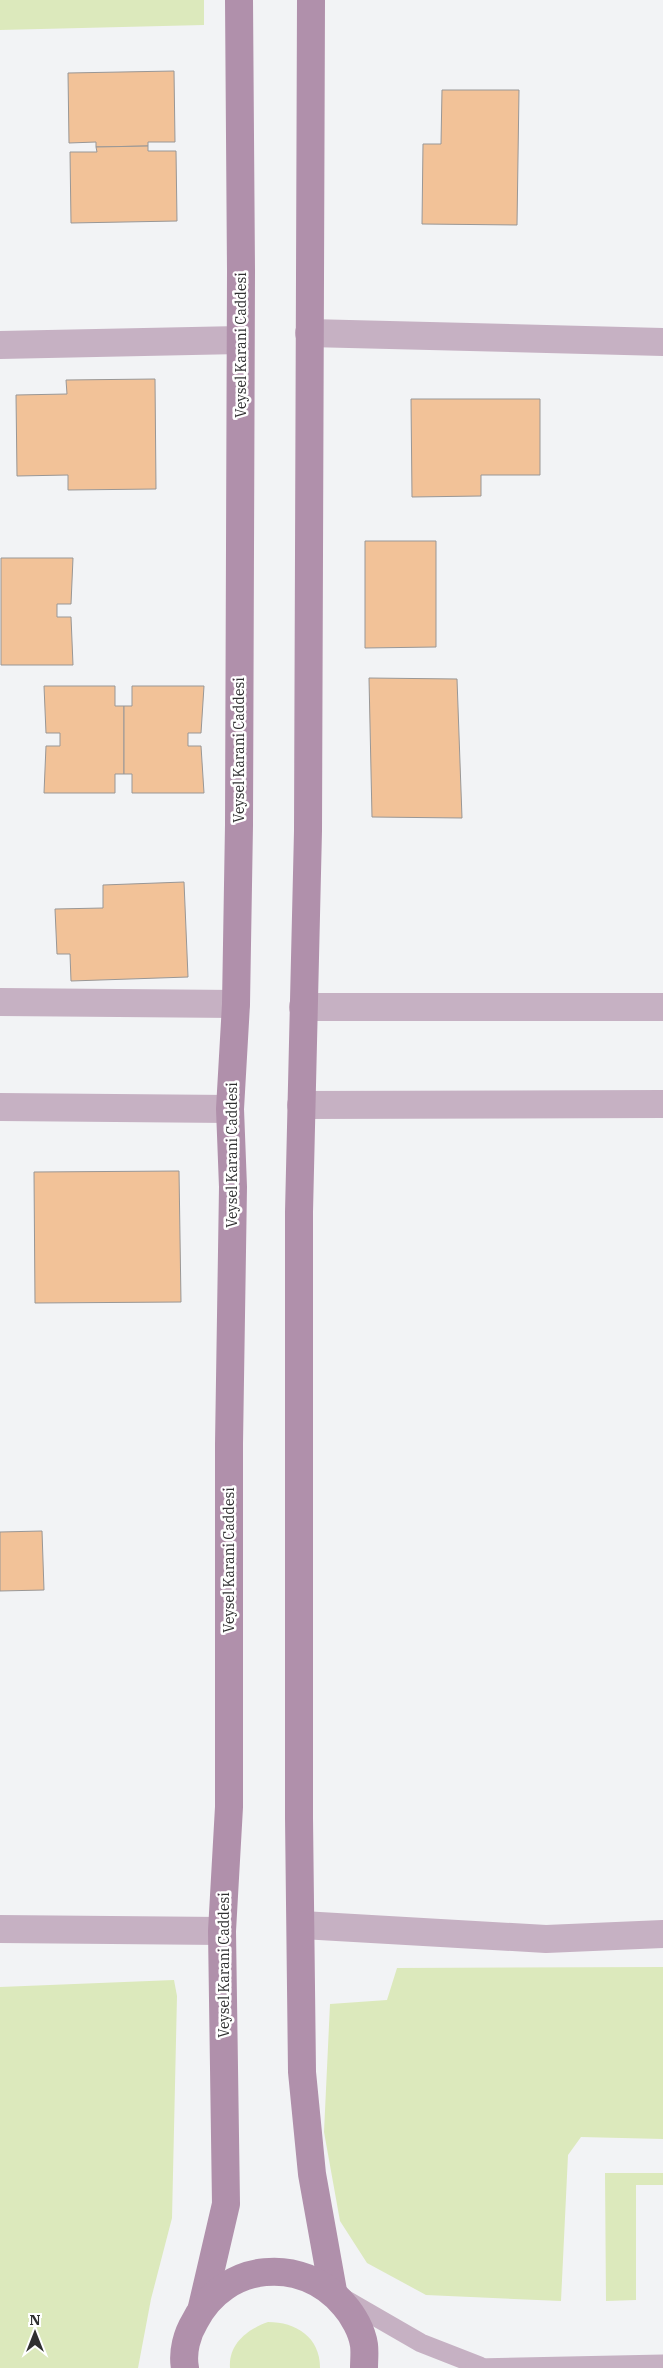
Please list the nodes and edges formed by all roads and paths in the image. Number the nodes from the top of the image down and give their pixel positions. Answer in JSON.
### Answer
{"nodes":[{"id":1,"x":239,"y":0,"type":"edge"},
{"id":2,"x":311,"y":0,"type":"edge"},
{"id":3,"x":310,"y":333,"type":"junction"},
{"id":4,"x":240,"y":340,"type":"junction"},
{"id":5,"x":663,"y":342,"type":"edge"},
{"id":6,"x":0,"y":345,"type":"edge"},
{"id":7,"x":0,"y":1002,"type":"edge"},
{"id":8,"x":236,"y":1004,"type":"junction"},
{"id":9,"x":303,"y":1007,"type":"junction"},
{"id":10,"x":663,"y":1007,"type":"edge"},
{"id":11,"x":663,"y":1104,"type":"edge"},
{"id":12,"x":301,"y":1105,"type":"junction"},
{"id":13,"x":0,"y":1107,"type":"edge"},
{"id":14,"x":230,"y":1109,"type":"junction"},
{"id":15,"x":302,"y":1925,"type":"junction"},
{"id":16,"x":0,"y":1929,"type":"edge"},
{"id":17,"x":222,"y":1931,"type":"junction"},
{"id":18,"x":663,"y":1934,"type":"edge"},
{"id":19,"x":333,"y":2292,"type":"junction"},
{"id":20,"x":202,"y":2307,"type":"junction"},
{"id":21,"x":663,"y":2364,"type":"edge"},
{"id":22,"x":478,"y":2367,"type":"edge"},
{"id":23,"x":185,"y":2368,"type":"edge"},
{"id":24,"x":364,"y":2368,"type":"edge"}],
"edges":[{"from":1,"to":4,"type":"main road","name":"Veysel Karani Caddesi"},
{"from":2,"to":3,"type":"main road"},
{"from":3,"to":5,"type":"street"},
{"from":3,"to":9,"type":"main road"},
{"from":4,"to":6,"type":"street"},
{"from":4,"to":8,"type":"main road","name":"Veysel Karani Caddesi"},
{"from":7,"to":8,"type":"street"},
{"from":8,"to":14,"type":"main road","name":"Veysel Karani Caddesi"},
{"from":9,"to":10,"type":"street"},
{"from":9,"to":12,"type":"main road"},
{"from":11,"to":12,"type":"street"},
{"from":12,"to":15,"type":"main road"},
{"from":13,"to":14,"type":"street"},
{"from":14,"to":17,"type":"main road","name":"Veysel Karani Caddesi"},
{"from":15,"to":18,"type":"street"},
{"from":15,"to":19,"type":"main road"},
{"from":16,"to":17,"type":"street"},
{"from":17,"to":20,"type":"main road","name":"Veysel Karani Caddesi"},
{"from":19,"to":20,"type":"main road"},
{"from":19,"to":22,"type":"lane"},
{"from":19,"to":24,"type":"main road"},
{"from":20,"to":23,"type":"main road"},
{"from":21,"to":22,"type":"lane"}]}
